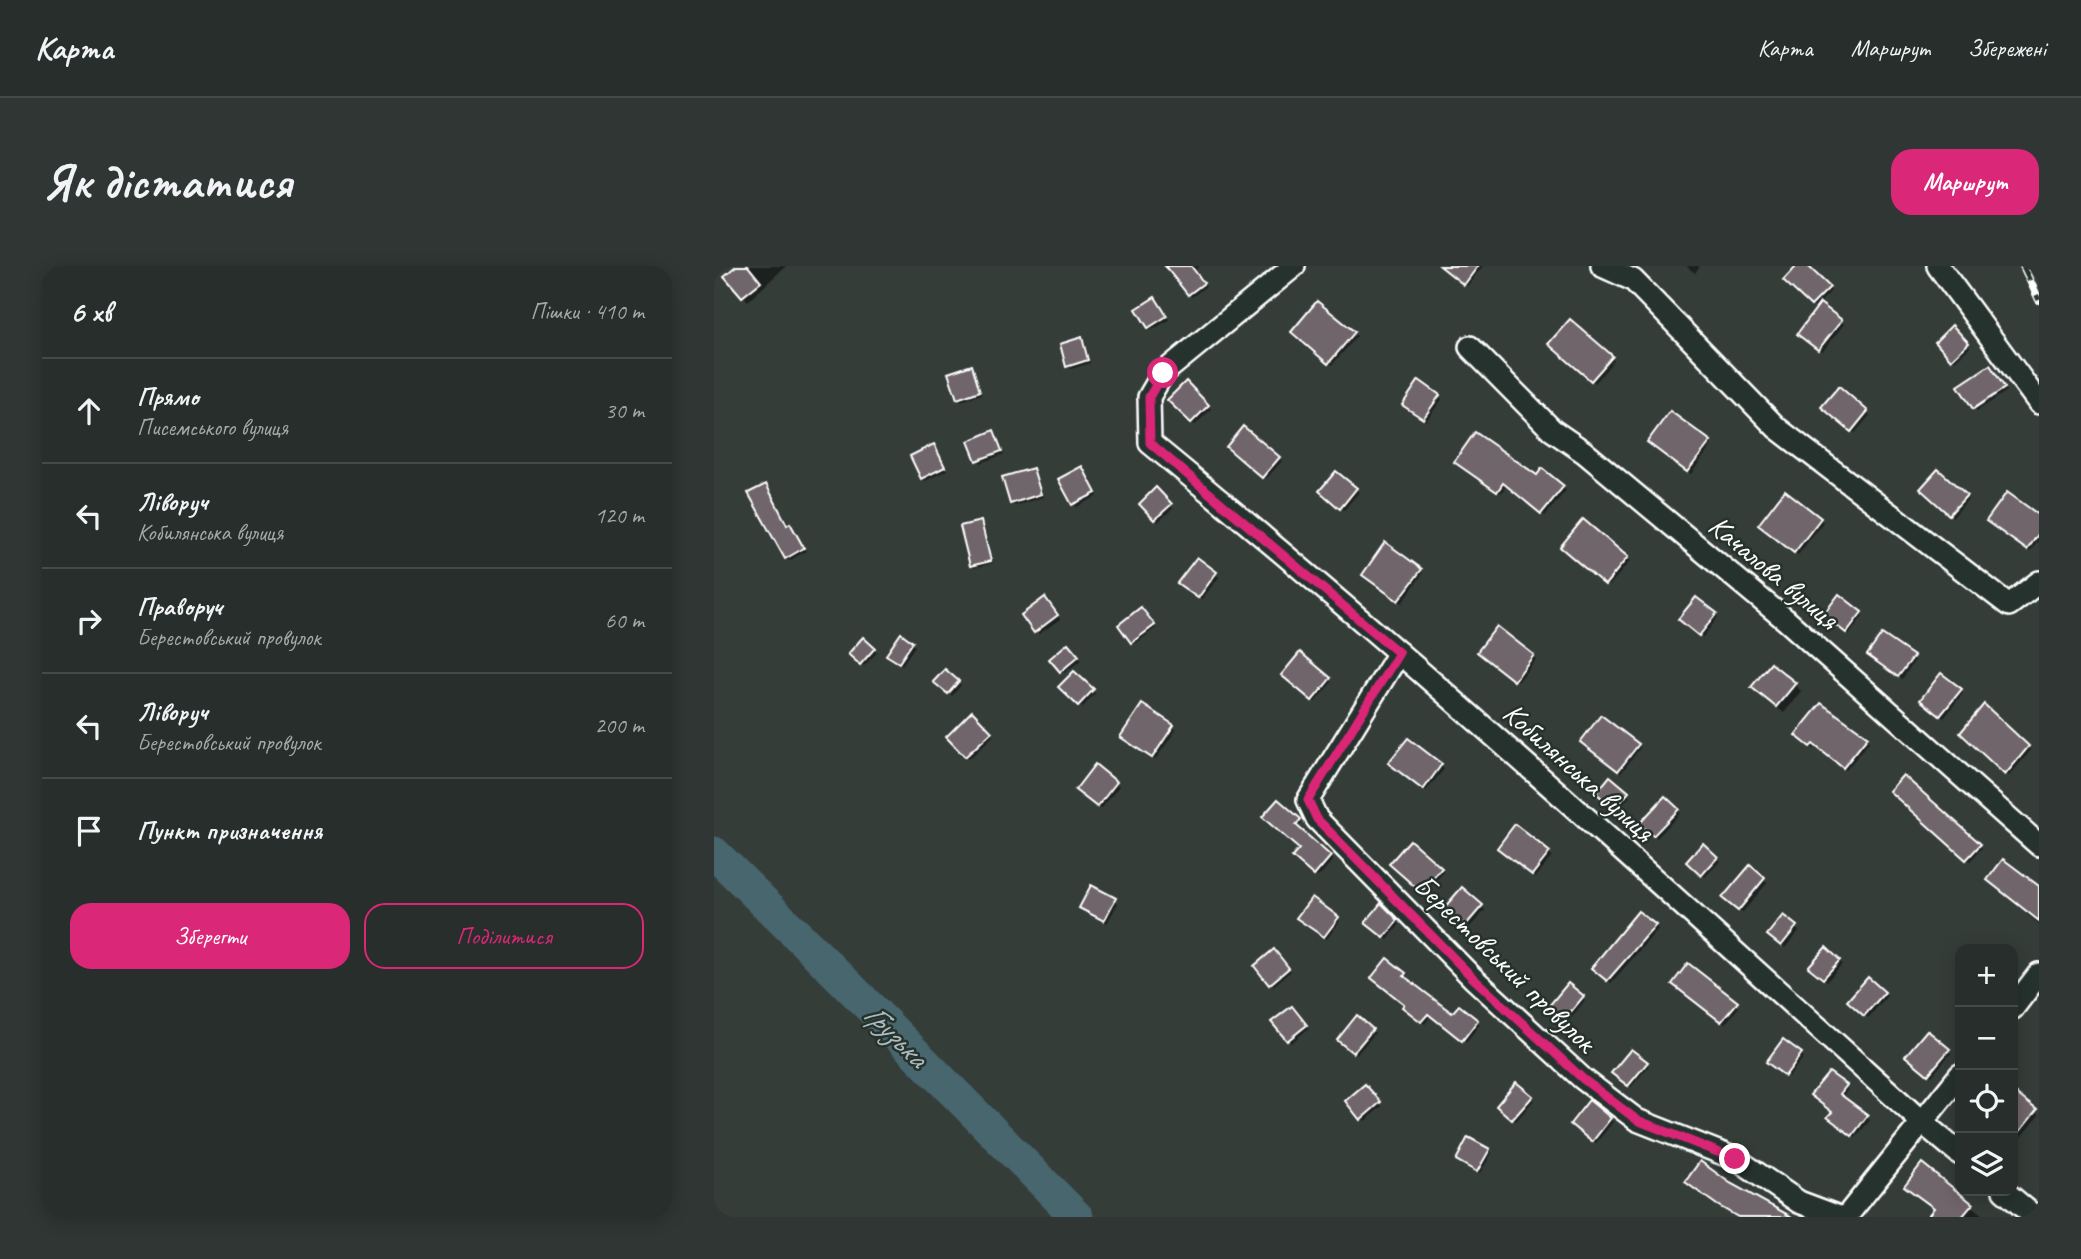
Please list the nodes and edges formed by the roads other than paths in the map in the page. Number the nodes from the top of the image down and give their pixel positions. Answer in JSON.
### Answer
{"nodes":[{"id":1,"x":1294,"y":266,"type":"edge"},
{"id":2,"x":1602,"y":266,"type":"edge"},
{"id":3,"x":1938,"y":266,"type":"edge"},
{"id":4,"x":1470,"y":347,"type":"dead end"},
{"id":5,"x":2039,"y":403,"type":"edge"},
{"id":6,"x":2039,"y":582,"type":"edge"},
{"id":7,"x":1399,"y":653,"type":"junction"},
{"id":8,"x":2039,"y":845,"type":"edge"},
{"id":9,"x":2039,"y":974,"type":"edge"},
{"id":10,"x":2014,"y":1007,"type":"edge"},
{"id":11,"x":1955,"y":1082,"type":"edge"},
{"id":12,"x":1923,"y":1124,"type":"junction"},
{"id":13,"x":1955,"y":1150,"type":"edge"},
{"id":14,"x":2010,"y":1196,"type":"edge"},
{"id":15,"x":1839,"y":1217,"type":"edge"},
{"id":16,"x":1846,"y":1217,"type":"edge"},
{"id":17,"x":2035,"y":1217,"type":"edge"}],
"edges":[{"from":1,"to":7,"type":"street","name":"Кобилянська вулиця"},
{"from":2,"to":6,"type":"street"},
{"from":3,"to":5,"type":"street"},
{"from":4,"to":8,"type":"street","name":"Качалова вулиця"},
{"from":7,"to":12,"type":"street","name":"Кобилянська вулиця"},
{"from":7,"to":15,"type":"street","name":"Берестовський провулок"},
{"from":9,"to":10,"type":"street"},
{"from":11,"to":12,"type":"street"},
{"from":12,"to":13,"type":"street","name":"Кобилянська вулиця"},
{"from":12,"to":16,"type":"street"},
{"from":14,"to":17,"type":"street"}]}
